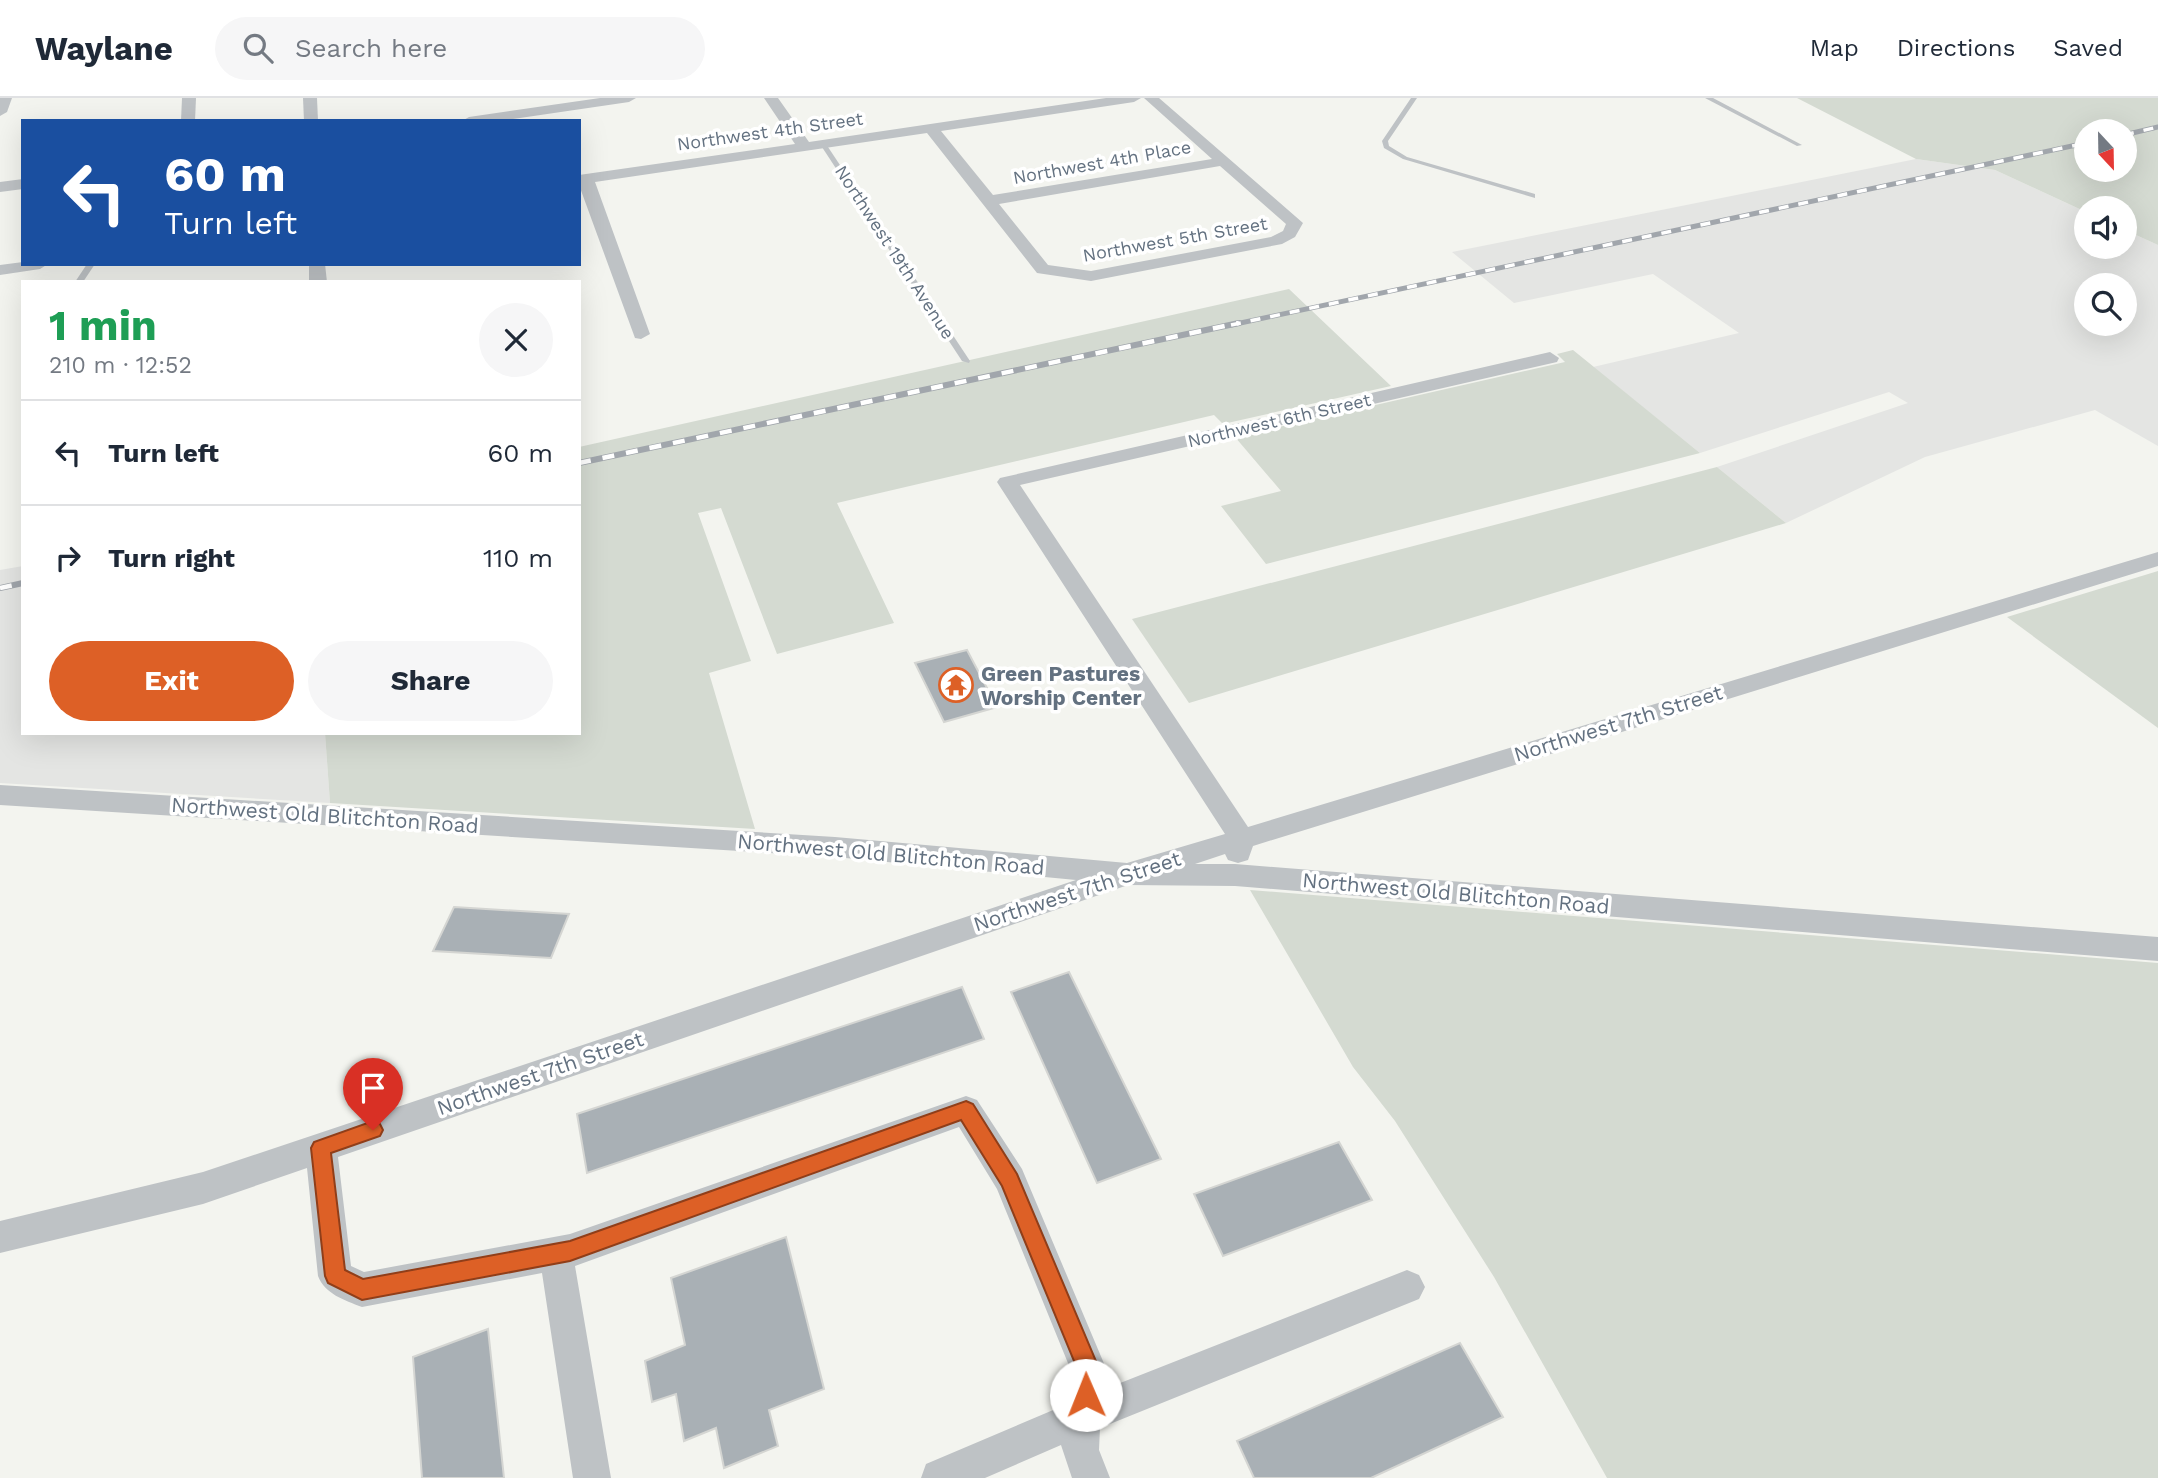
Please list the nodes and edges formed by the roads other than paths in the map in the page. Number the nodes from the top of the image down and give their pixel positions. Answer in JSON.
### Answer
{"nodes":[{"id":1,"x":5,"y":98,"type":"edge"},
{"id":2,"x":189,"y":98,"type":"edge"},
{"id":3,"x":310,"y":98,"type":"edge"},
{"id":4,"x":629,"y":98,"type":"edge"},
{"id":5,"x":771,"y":98,"type":"edge"},
{"id":6,"x":1134,"y":98,"type":"edge"},
{"id":7,"x":1151,"y":98,"type":"edge"},
{"id":8,"x":1414,"y":98,"type":"edge"},
{"id":9,"x":1708,"y":98,"type":"edge"},
{"id":10,"x":0,"y":112,"type":"edge"},
{"id":11,"x":188,"y":119,"type":"edge"},
{"id":12,"x":311,"y":119,"type":"edge"},
{"id":13,"x":483,"y":119,"type":"edge"},
{"id":14,"x":931,"y":128,"type":"junction"},
{"id":15,"x":823,"y":144,"type":"junction"},
{"id":16,"x":1799,"y":145,"type":"dead end"},
{"id":17,"x":805,"y":147,"type":"junction"},
{"id":18,"x":1224,"y":160,"type":"junction"},
{"id":19,"x":582,"y":180,"type":"edge"},
{"id":20,"x":21,"y":184,"type":"edge"},
{"id":21,"x":0,"y":187,"type":"edge"},
{"id":22,"x":1532,"y":196,"type":"dead end"},
{"id":23,"x":988,"y":201,"type":"junction"},
{"id":24,"x":1289,"y":234,"type":"joint"},
{"id":25,"x":27,"y":266,"type":"edge"},
{"id":26,"x":0,"y":270,"type":"edge"},
{"id":27,"x":1066,"y":274,"type":"joint"},
{"id":28,"x":641,"y":334,"type":"dead end"},
{"id":29,"x":1550,"y":358,"type":"dead end"},
{"id":30,"x":966,"y":361,"type":"dead end"},
{"id":31,"x":2158,"y":559,"type":"edge"},
{"id":32,"x":0,"y":795,"type":"edge"},
{"id":33,"x":1241,"y":837,"type":"junction"},
{"id":34,"x":1127,"y":874,"type":"junction"},
{"id":35,"x":1235,"y":875,"type":"junction"},
{"id":36,"x":2158,"y":949,"type":"edge"},
{"id":37,"x":321,"y":1148,"type":"junction"},
{"id":38,"x":0,"y":1237,"type":"edge"},
{"id":39,"x":556,"y":1254,"type":"junction"},
{"id":40,"x":1407,"y":1287,"type":"dead end"},
{"id":41,"x":1082,"y":1417,"type":"junction"},
{"id":42,"x":592,"y":1478,"type":"edge"},
{"id":43,"x":940,"y":1478,"type":"edge"},
{"id":44,"x":1091,"y":1478,"type":"edge"}],
"edges":[{"from":1,"to":10,"type":"street"},
{"from":2,"to":11,"type":"street"},
{"from":3,"to":12,"type":"street"},
{"from":4,"to":13,"type":"street"},
{"from":5,"to":17,"type":"street"},
{"from":6,"to":14,"type":"street","name":"Northwest 4th Street"},
{"from":7,"to":18,"type":"street"},
{"from":8,"to":22,"type":"lane"},
{"from":9,"to":16,"type":"lane"},
{"from":14,"to":15,"type":"street","name":"Northwest 4th Street"},
{"from":14,"to":23,"type":"street"},
{"from":15,"to":17,"type":"street","name":"Northwest 4th Street"},
{"from":15,"to":30,"type":"lane","name":"Northwest 19th Avenue"},
{"from":17,"to":19,"type":"street","name":"Northwest 4th Street"},
{"from":18,"to":23,"type":"street","name":"Northwest 4th Place"},
{"from":18,"to":24,"type":"street"},
{"from":19,"to":28,"type":"street"},
{"from":20,"to":21,"type":"street"},
{"from":23,"to":27,"type":"street"},
{"from":24,"to":27,"type":"street","name":"Northwest 5th Street"},
{"from":25,"to":26,"type":"street"},
{"from":29,"to":33,"type":"street","name":"Northwest 6th Street"},
{"from":31,"to":33,"type":"street","name":"Northwest 7th Street"},
{"from":32,"to":34,"type":"street","name":"Northwest Old Blitchton Road"},
{"from":33,"to":34,"type":"street","name":"Northwest 7th Street"},
{"from":33,"to":35,"type":"street"},
{"from":34,"to":35,"type":"street","name":"Northwest Old Blitchton Road"},
{"from":34,"to":37,"type":"street","name":"Northwest 7th Street"},
{"from":35,"to":36,"type":"street","name":"Northwest Old Blitchton Road"},
{"from":37,"to":38,"type":"street","name":"Northwest 7th Street"},
{"from":37,"to":39,"type":"street"},
{"from":39,"to":41,"type":"street"},
{"from":39,"to":42,"type":"street"},
{"from":40,"to":41,"type":"street"},
{"from":41,"to":43,"type":"street"},
{"from":41,"to":44,"type":"street"}]}
